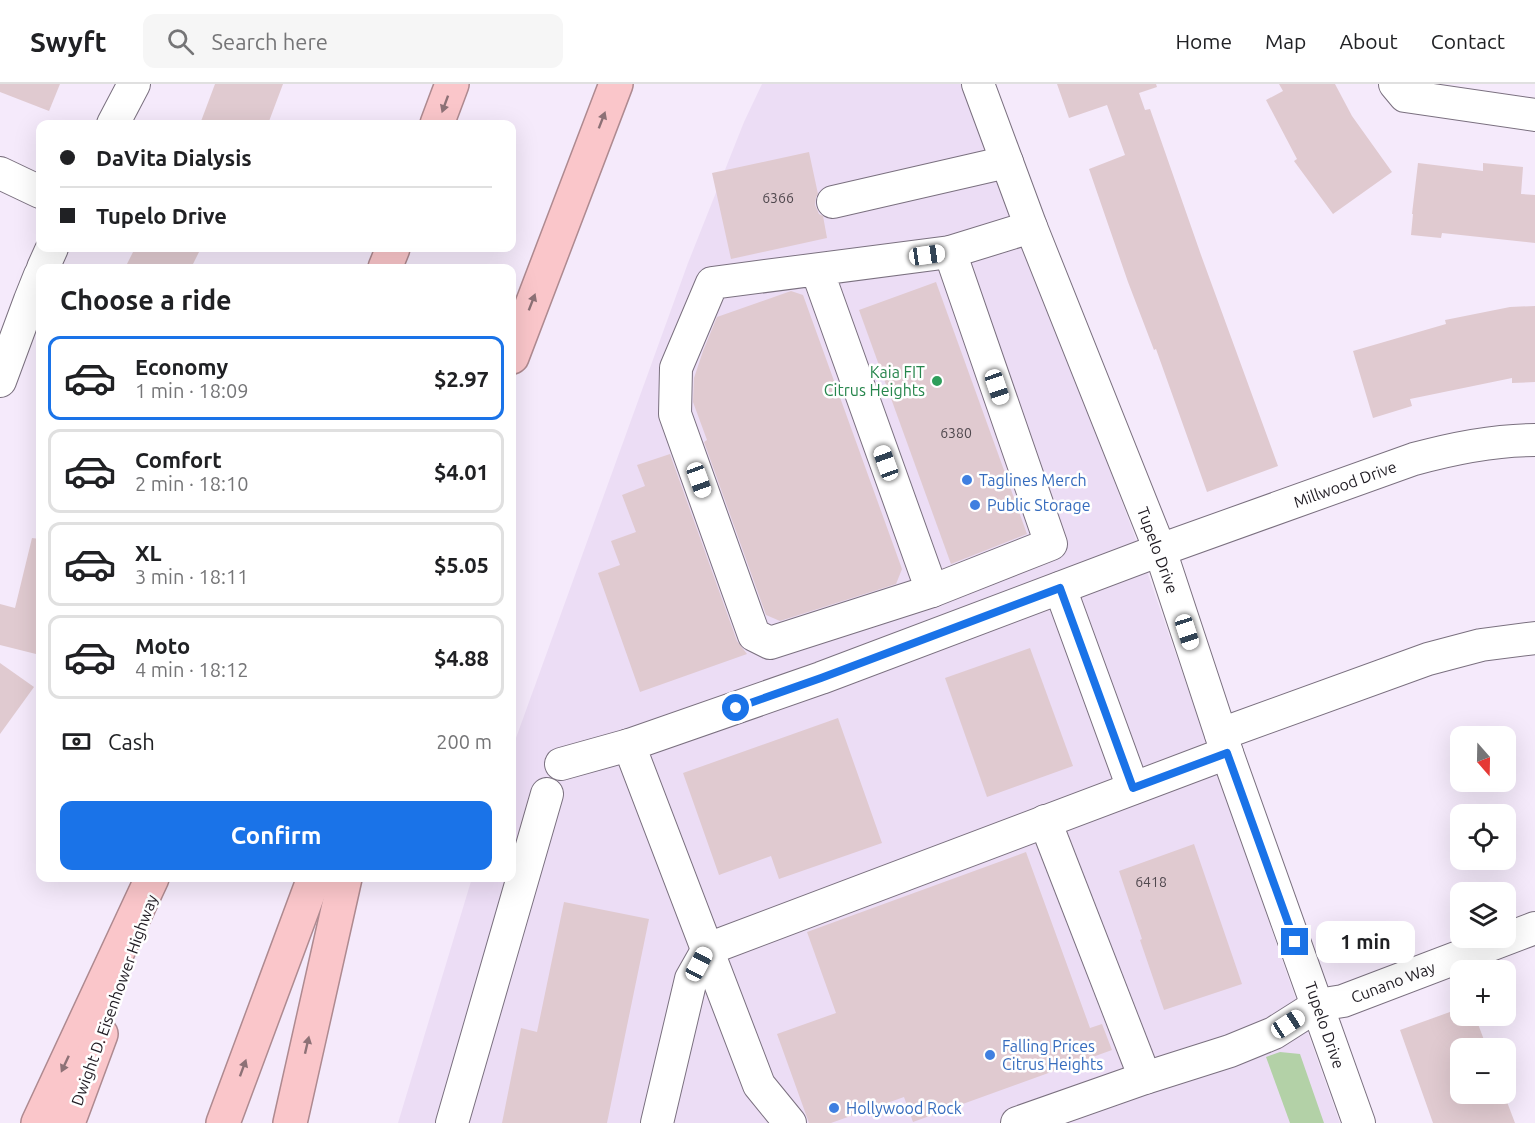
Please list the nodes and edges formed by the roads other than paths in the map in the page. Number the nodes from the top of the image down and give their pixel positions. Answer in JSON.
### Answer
{"nodes":[{"id":1,"x":134,"y":84,"type":"edge"},
{"id":2,"x":452,"y":84,"type":"edge"},
{"id":3,"x":616,"y":84,"type":"edge"},
{"id":4,"x":978,"y":84,"type":"edge"},
{"id":5,"x":1395,"y":84,"type":"edge"},
{"id":6,"x":1535,"y":115,"type":"edge"},
{"id":7,"x":115,"y":120,"type":"edge"},
{"id":8,"x":438,"y":120,"type":"edge"},
{"id":9,"x":1007,"y":162,"type":"junction"},
{"id":10,"x":0,"y":173,"type":"edge"},
{"id":11,"x":36,"y":190,"type":"edge"},
{"id":12,"x":833,"y":202,"type":"dead end"},
{"id":13,"x":1031,"y":227,"type":"junction"},
{"id":14,"x":950,"y":252,"type":"junction"},
{"id":15,"x":817,"y":270,"type":"junction"},
{"id":16,"x":36,"y":285,"type":"edge"},
{"id":17,"x":516,"y":346,"type":"edge"},
{"id":18,"x":0,"y":381,"type":"edge"},
{"id":19,"x":1535,"y":440,"type":"edge"},
{"id":20,"x":1051,"y":544,"type":"junction"},
{"id":21,"x":1160,"y":550,"type":"junction"},
{"id":22,"x":1063,"y":587,"type":"junction"},
{"id":23,"x":932,"y":591,"type":"junction"},
{"id":24,"x":1535,"y":638,"type":"edge"},
{"id":25,"x":1224,"y":743,"type":"junction"},
{"id":26,"x":629,"y":745,"type":"junction"},
{"id":27,"x":561,"y":764,"type":"dead end"},
{"id":28,"x":1133,"y":788,"type":"junction"},
{"id":29,"x":547,"y":794,"type":"dead end"},
{"id":30,"x":1045,"y":821,"type":"junction"},
{"id":31,"x":150,"y":882,"type":"edge"},
{"id":32,"x":158,"y":882,"type":"edge"},
{"id":33,"x":313,"y":882,"type":"edge"},
{"id":34,"x":344,"y":882,"type":"edge"},
{"id":35,"x":1535,"y":928,"type":"edge"},
{"id":36,"x":708,"y":949,"type":"junction"},
{"id":37,"x":1317,"y":1005,"type":"junction"},
{"id":38,"x":1145,"y":1078,"type":"junction"},
{"id":39,"x":38,"y":1123,"type":"edge"},
{"id":40,"x":68,"y":1123,"type":"edge"},
{"id":41,"x":223,"y":1123,"type":"edge"},
{"id":42,"x":290,"y":1123,"type":"edge"},
{"id":43,"x":452,"y":1123,"type":"edge"},
{"id":44,"x":657,"y":1123,"type":"edge"},
{"id":45,"x":790,"y":1123,"type":"edge"},
{"id":46,"x":1017,"y":1123,"type":"edge"},
{"id":47,"x":1359,"y":1123,"type":"edge"}],
"edges":[{"from":1,"to":7,"type":"street"},
{"from":2,"to":8,"type":"highway","one_way":true},
{"from":17,"to":3,"type":"highway","one_way":true},
{"from":4,"to":9,"type":"street","name":"Tupelo Drive"},
{"from":5,"to":6,"type":"street"},
{"from":9,"to":12,"type":"street"},
{"from":9,"to":13,"type":"street","name":"Tupelo Drive"},
{"from":10,"to":11,"type":"street"},
{"from":13,"to":14,"type":"street"},
{"from":13,"to":21,"type":"street","name":"Tupelo Drive"},
{"from":14,"to":15,"type":"street"},
{"from":14,"to":20,"type":"street"},
{"from":15,"to":23,"type":"street"},
{"from":15,"to":23,"type":"street"},
{"from":16,"to":18,"type":"street"},
{"from":19,"to":21,"type":"street","name":"Millwood Drive"},
{"from":20,"to":22,"type":"street"},
{"from":20,"to":23,"type":"street"},
{"from":21,"to":22,"type":"street","name":"Millwood Drive"},
{"from":21,"to":25,"type":"street","name":"Tupelo Drive"},
{"from":22,"to":26,"type":"street","name":"Millwood Drive"},
{"from":22,"to":28,"type":"street"},
{"from":24,"to":25,"type":"street"},
{"from":25,"to":28,"type":"street"},
{"from":25,"to":37,"type":"street","name":"Tupelo Drive"},
{"from":26,"to":27,"type":"street","name":"Millwood Drive"},
{"from":26,"to":36,"type":"street"},
{"from":28,"to":30,"type":"street"},
{"from":29,"to":43,"type":"street"},
{"from":30,"to":36,"type":"street"},
{"from":30,"to":38,"type":"street"},
{"from":31,"to":39,"type":"highway","one_way":true},
{"from":32,"to":40,"type":"highway","name":"Dwight D. Eisenhower Highway"},
{"from":41,"to":33,"type":"highway","one_way":true},
{"from":42,"to":34,"type":"highway","one_way":true},
{"from":35,"to":37,"type":"street","name":"Cunano Way"},
{"from":36,"to":44,"type":"street"},
{"from":36,"to":45,"type":"street"},
{"from":37,"to":38,"type":"street"},
{"from":37,"to":47,"type":"street","name":"Tupelo Drive"},
{"from":38,"to":46,"type":"street"}]}
